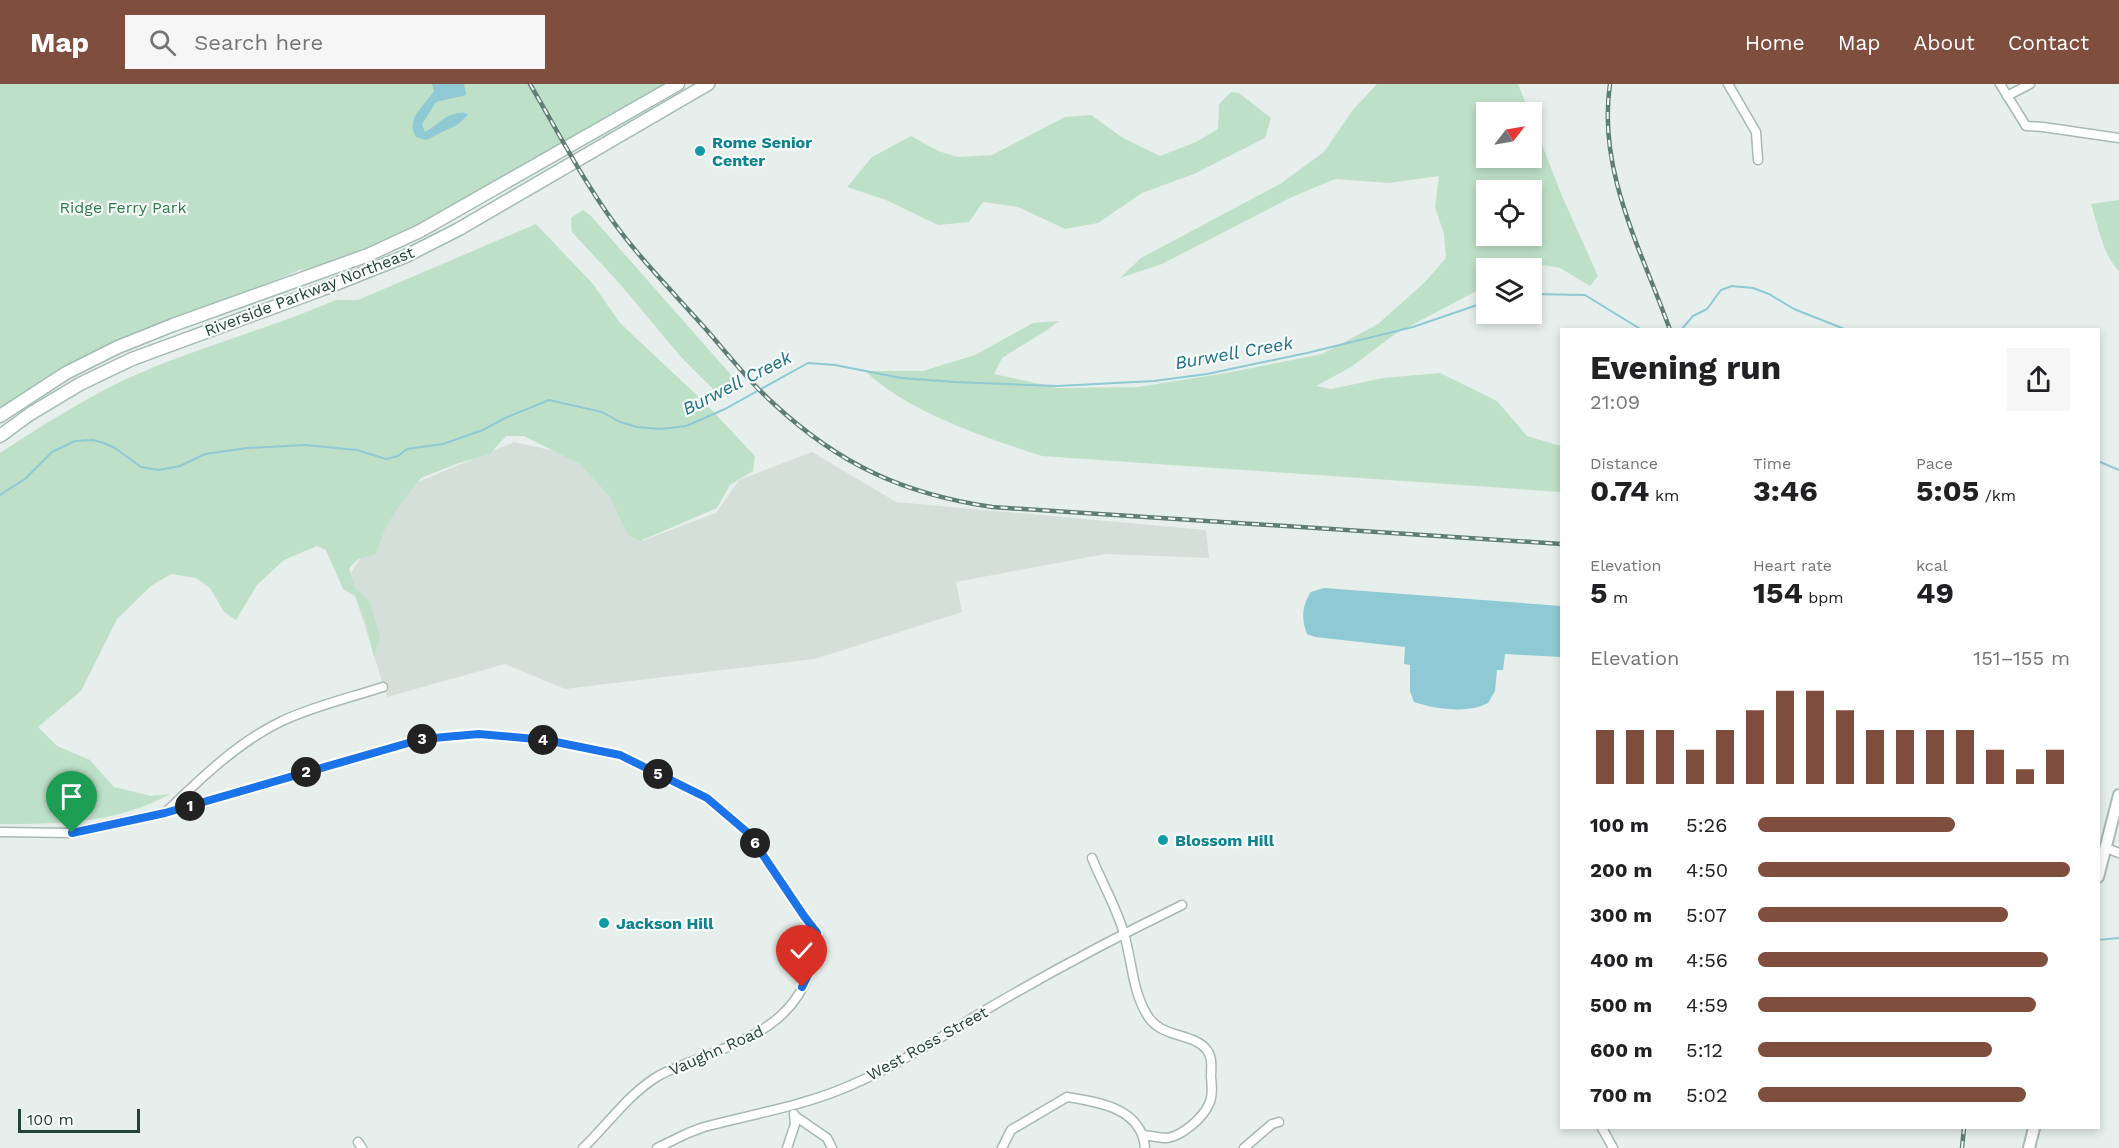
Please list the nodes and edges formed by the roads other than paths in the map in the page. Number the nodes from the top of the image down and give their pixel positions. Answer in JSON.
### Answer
{"nodes":[{"id":1,"x":678,"y":84,"type":"edge"},
{"id":2,"x":708,"y":84,"type":"edge"},
{"id":3,"x":1728,"y":84,"type":"edge"},
{"id":4,"x":2000,"y":84,"type":"edge"},
{"id":5,"x":2030,"y":84,"type":"edge"},
{"id":6,"x":2007,"y":96,"type":"junction"},
{"id":7,"x":2119,"y":138,"type":"edge"},
{"id":8,"x":1758,"y":160,"type":"dead end"},
{"id":9,"x":0,"y":416,"type":"edge"},
{"id":10,"x":0,"y":436,"type":"edge"},
{"id":11,"x":383,"y":687,"type":"dead end"},
{"id":12,"x":2119,"y":795,"type":"edge"},
{"id":13,"x":165,"y":813,"type":"junction"},
{"id":14,"x":0,"y":832,"type":"edge"},
{"id":15,"x":2106,"y":848,"type":"junction"},
{"id":16,"x":2119,"y":853,"type":"edge"},
{"id":17,"x":1092,"y":858,"type":"dead end"},
{"id":18,"x":2100,"y":870,"type":"edge"},
{"id":19,"x":1182,"y":905,"type":"dead end"},
{"id":20,"x":1124,"y":933,"type":"junction"},
{"id":21,"x":793,"y":1105,"type":"junction"},
{"id":22,"x":795,"y":1116,"type":"junction"},
{"id":23,"x":1279,"y":1122,"type":"dead end"},
{"id":24,"x":1603,"y":1129,"type":"edge"},
{"id":25,"x":2034,"y":1129,"type":"edge"},
{"id":26,"x":1144,"y":1135,"type":"junction"},
{"id":27,"x":583,"y":1148,"type":"edge"},
{"id":28,"x":657,"y":1148,"type":"edge"},
{"id":29,"x":787,"y":1148,"type":"edge"},
{"id":30,"x":832,"y":1148,"type":"edge"},
{"id":31,"x":1002,"y":1148,"type":"edge"},
{"id":32,"x":1145,"y":1148,"type":"edge"},
{"id":33,"x":1244,"y":1148,"type":"edge"},
{"id":34,"x":1613,"y":1148,"type":"edge"},
{"id":35,"x":2029,"y":1148,"type":"edge"}],
"edges":[{"from":1,"to":9,"type":"main road","name":"Riverside Parkway Northeast"},
{"from":2,"to":10,"type":"main road","name":"Riverside Parkway Northeast"},
{"from":3,"to":8,"type":"street"},
{"from":4,"to":6,"type":"street"},
{"from":5,"to":6,"type":"street"},
{"from":6,"to":7,"type":"street"},
{"from":11,"to":13,"type":"street"},
{"from":12,"to":15,"type":"street"},
{"from":13,"to":14,"type":"street"},
{"from":13,"to":27,"type":"street","name":"Vaughn Road"},
{"from":15,"to":16,"type":"street"},
{"from":15,"to":18,"type":"street"},
{"from":17,"to":20,"type":"street"},
{"from":19,"to":20,"type":"street","name":"West Ross Street"},
{"from":20,"to":21,"type":"street","name":"West Ross Street"},
{"from":20,"to":26,"type":"street"},
{"from":21,"to":22,"type":"street"},
{"from":21,"to":28,"type":"street","name":"West Ross Street"},
{"from":22,"to":29,"type":"street"},
{"from":22,"to":30,"type":"street"},
{"from":23,"to":33,"type":"street"},
{"from":24,"to":34,"type":"street"},
{"from":25,"to":35,"type":"street"},
{"from":26,"to":31,"type":"street"},
{"from":26,"to":32,"type":"street"}]}
